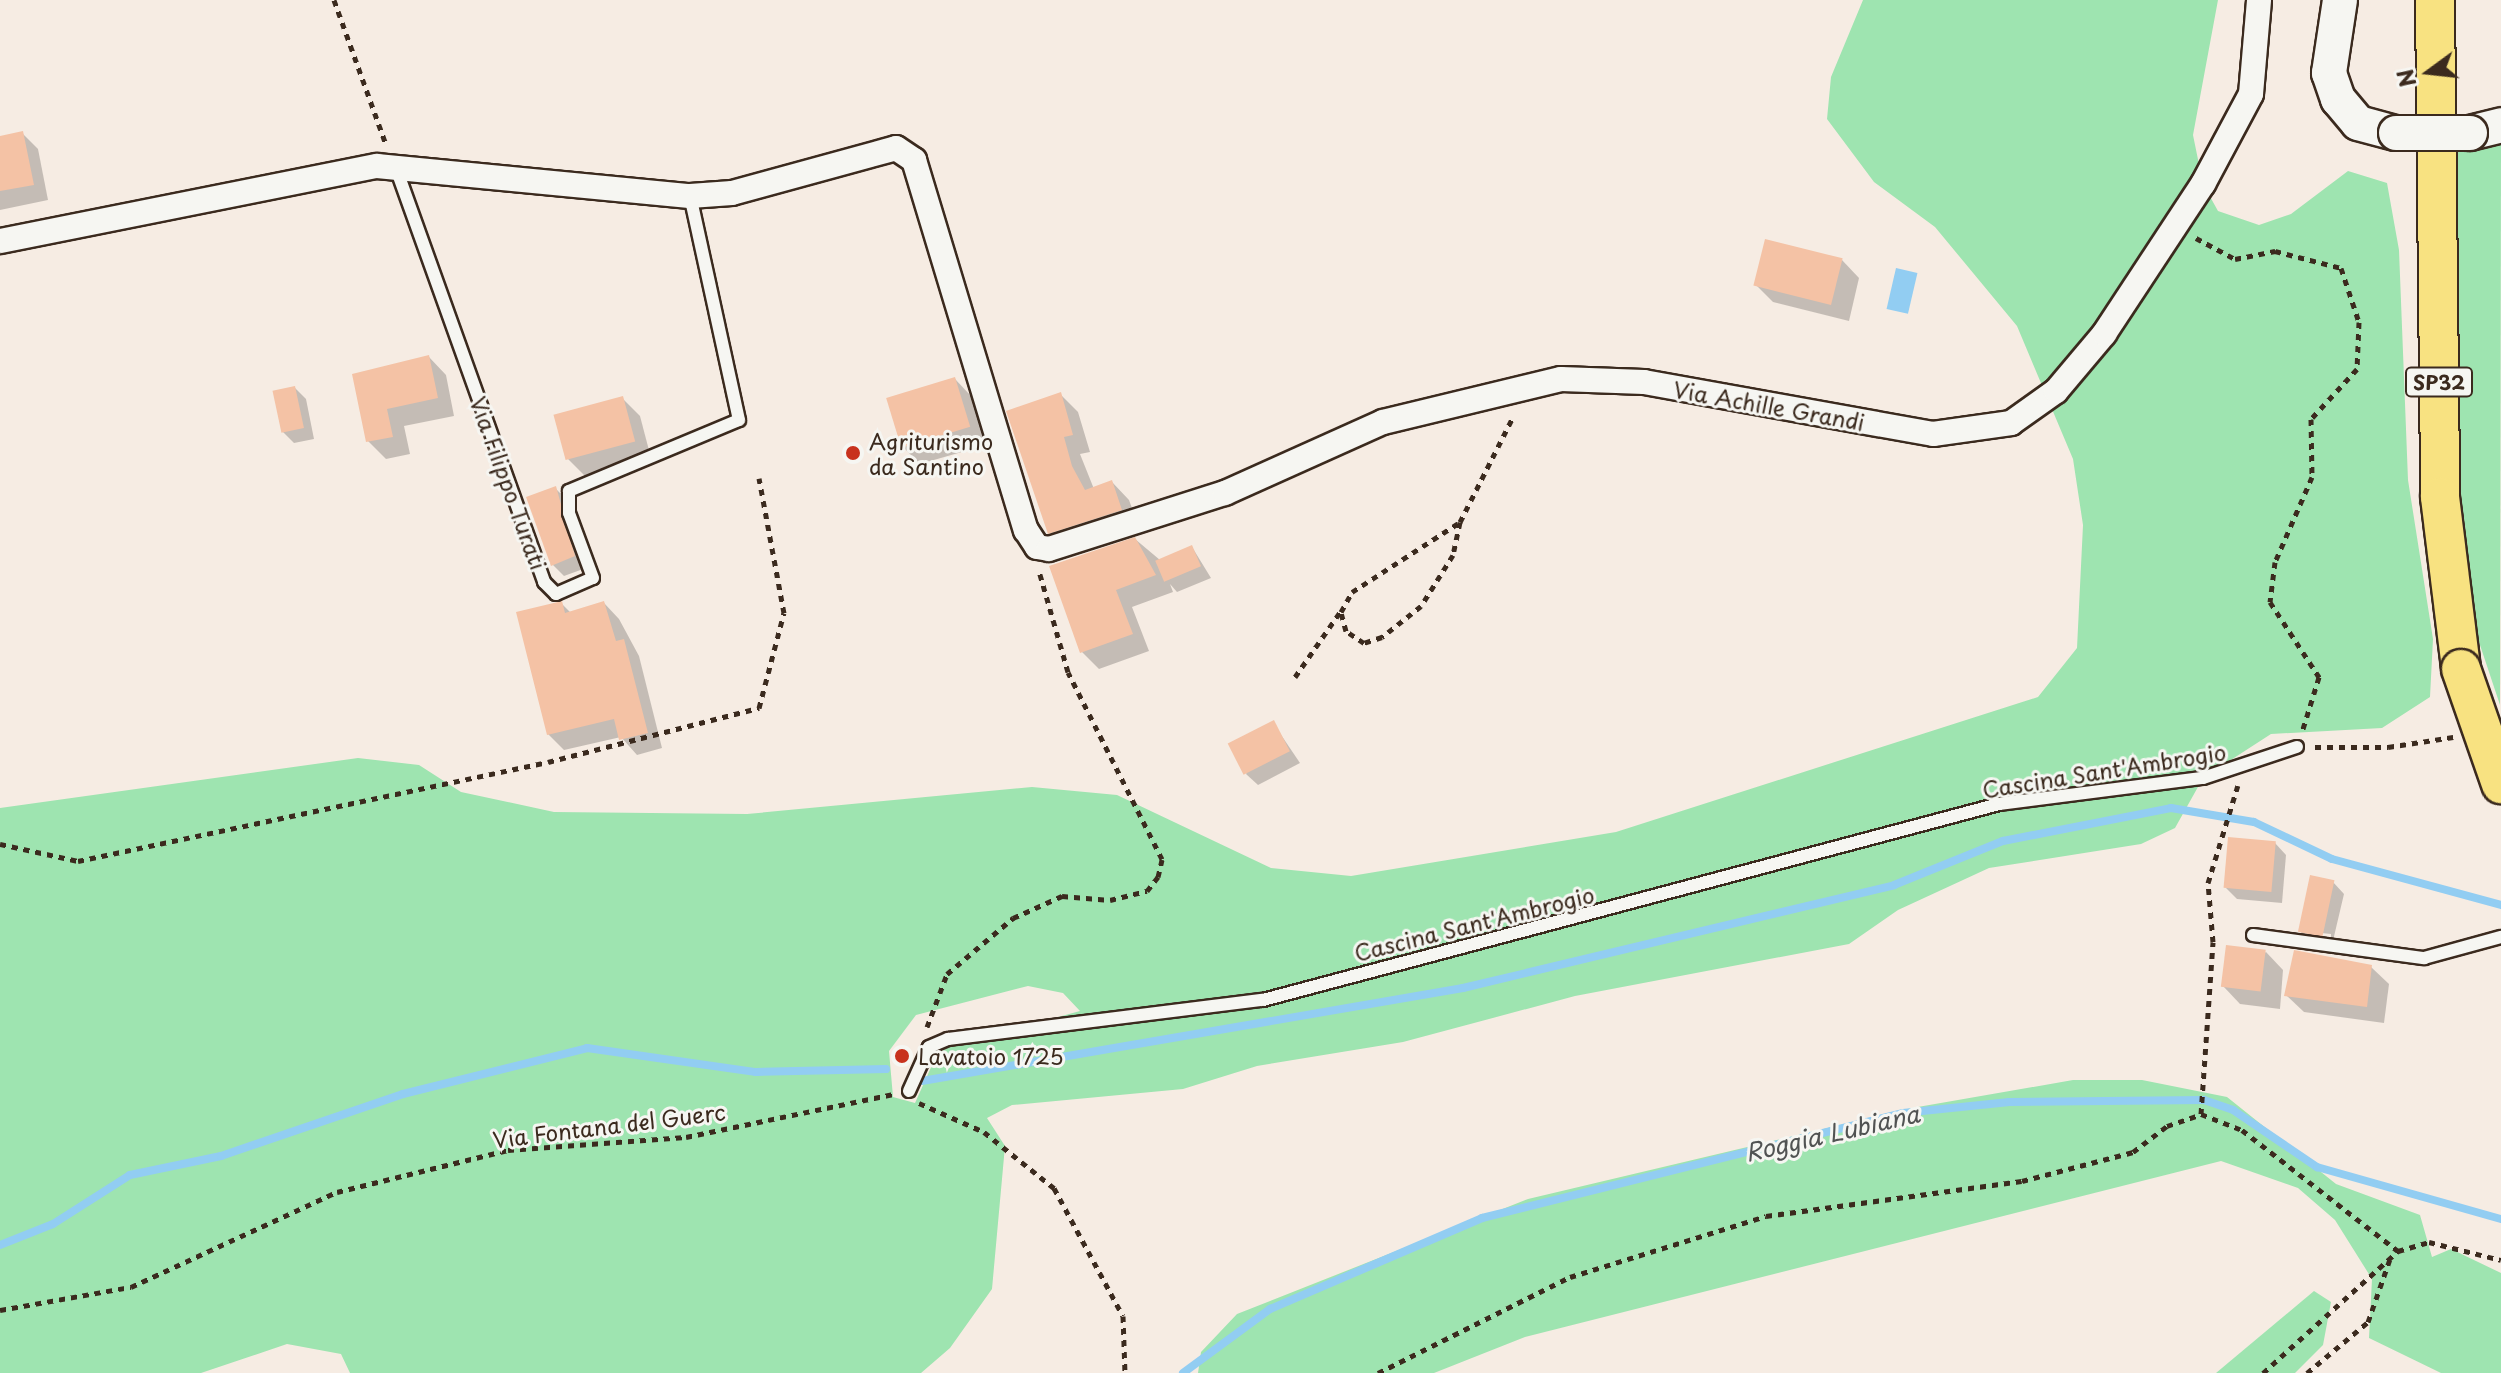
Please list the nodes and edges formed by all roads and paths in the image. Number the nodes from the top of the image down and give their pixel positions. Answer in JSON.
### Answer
{"nodes":[{"id":1,"x":334,"y":0,"type":"edge"},
{"id":2,"x":2259,"y":0,"type":"edge"},
{"id":3,"x":2340,"y":0,"type":"edge"},
{"id":4,"x":2432,"y":4,"type":"edge"},
{"id":5,"x":2486,"y":129,"type":"edge"},
{"id":6,"x":395,"y":165,"type":"junction"},
{"id":7,"x":690,"y":196,"type":"junction"},
{"id":8,"x":2184,"y":212,"type":"junction"},
{"id":9,"x":0,"y":241,"type":"edge"},
{"id":10,"x":1535,"y":382,"type":"junction"},
{"id":11,"x":759,"y":478,"type":"dead end"},
{"id":12,"x":1460,"y":522,"type":"junction"},
{"id":13,"x":1043,"y":548,"type":"junction"},
{"id":14,"x":1341,"y":612,"type":"junction"},
{"id":15,"x":1295,"y":677,"type":"dead end"},
{"id":16,"x":2445,"y":738,"type":"dead end"},
{"id":17,"x":2297,"y":747,"type":"junction"},
{"id":18,"x":2501,"y":784,"type":"edge"},
{"id":19,"x":2238,"y":788,"type":"dead end"},
{"id":20,"x":0,"y":844,"type":"edge"},
{"id":21,"x":2253,"y":935,"type":"dead end"},
{"id":22,"x":2501,"y":937,"type":"edge"},
{"id":23,"x":929,"y":1047,"type":"junction"},
{"id":24,"x":909,"y":1091,"type":"junction"},
{"id":25,"x":2201,"y":1114,"type":"junction"},
{"id":26,"x":2398,"y":1251,"type":"junction"},
{"id":27,"x":2391,"y":1258,"type":"junction"},
{"id":28,"x":2501,"y":1260,"type":"edge"},
{"id":29,"x":0,"y":1310,"type":"edge"},
{"id":30,"x":1125,"y":1373,"type":"edge"},
{"id":31,"x":1378,"y":1373,"type":"edge"},
{"id":32,"x":2263,"y":1373,"type":"edge"},
{"id":33,"x":2307,"y":1373,"type":"edge"}],
"edges":[{"from":1,"to":6,"type":"path"},
{"from":2,"to":8,"type":"street","name":"Via Achille Grandi"},
{"from":3,"to":5,"type":"street","bridge":true},
{"from":4,"to":18,"type":"main road","number":"SP32","bridge":true},
{"from":6,"to":7,"type":"street"},
{"from":6,"to":7,"type":"lane","name":"Via Filippo Turati"},
{"from":6,"to":9,"type":"street"},
{"from":7,"to":13,"type":"street"},
{"from":8,"to":10,"type":"street","name":"Via Achille Grandi"},
{"from":8,"to":17,"type":"path"},
{"from":10,"to":12,"type":"path"},
{"from":10,"to":13,"type":"street","name":"Via Achille Grandi"},
{"from":11,"to":20,"type":"path"},
{"from":12,"to":14,"type":"path"},
{"from":12,"to":14,"type":"path"},
{"from":13,"to":23,"type":"path"},
{"from":14,"to":15,"type":"path"},
{"from":16,"to":17,"type":"path"},
{"from":17,"to":23,"type":"lane","name":"Cascina Sant'Ambrogio"},
{"from":19,"to":25,"type":"path"},
{"from":21,"to":22,"type":"lane"},
{"from":23,"to":24,"type":"lane"},
{"from":24,"to":29,"type":"path","name":"Via Fontana del Guerc"},
{"from":24,"to":30,"type":"path"},
{"from":25,"to":26,"type":"path"},
{"from":25,"to":31,"type":"path"},
{"from":26,"to":27,"type":"path"},
{"from":26,"to":28,"type":"path"},
{"from":27,"to":32,"type":"path"},
{"from":27,"to":33,"type":"path"}]}
